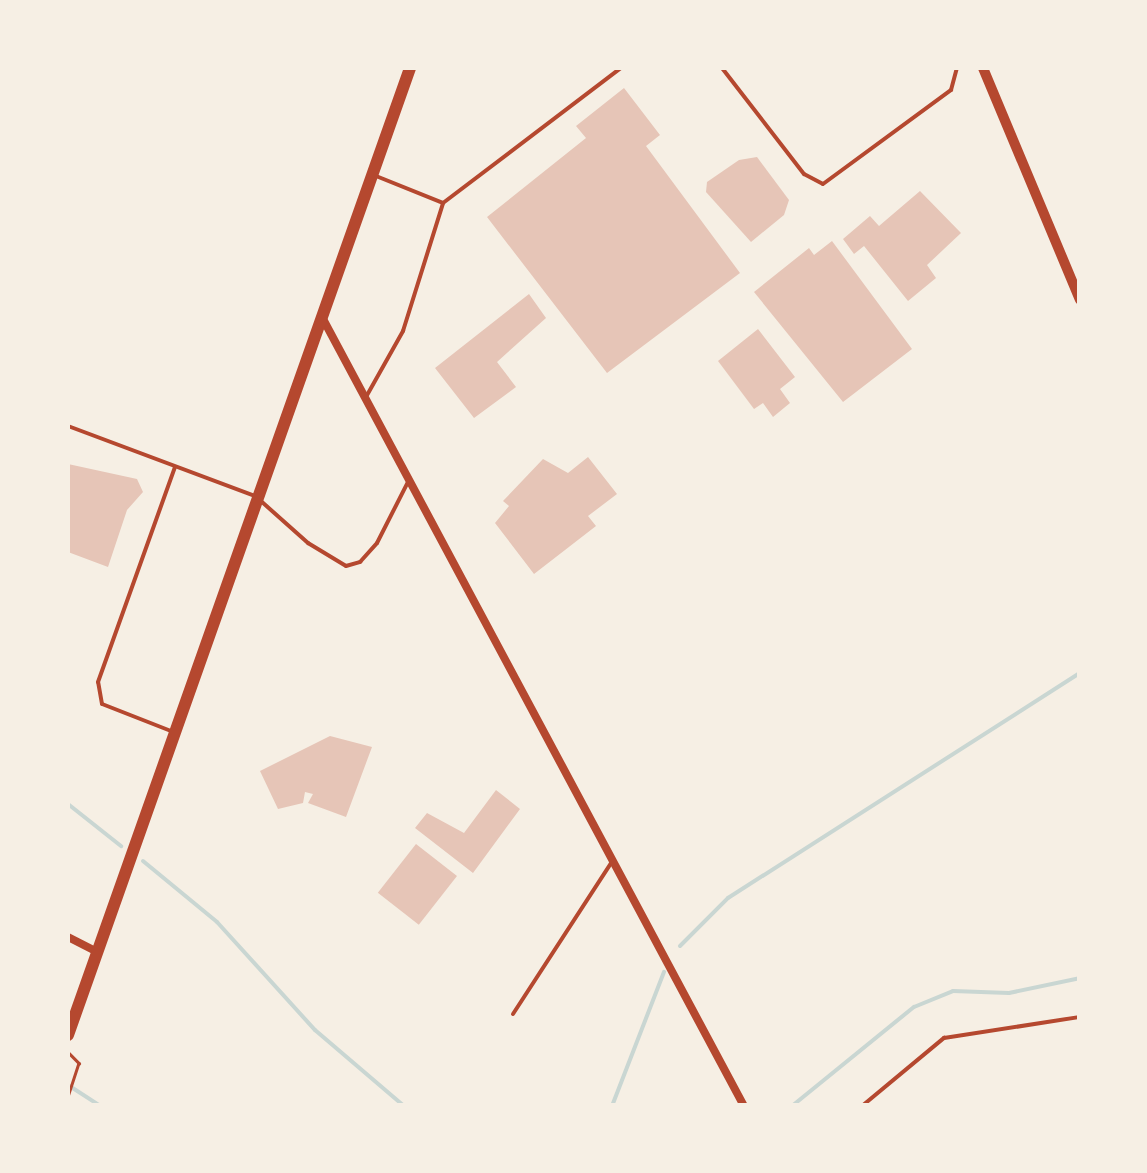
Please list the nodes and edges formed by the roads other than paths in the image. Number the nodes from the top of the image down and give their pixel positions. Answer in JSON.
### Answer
{"nodes":[{"id":1,"x":410,"y":68,"type":"edge"},
{"id":2,"x":620,"y":68,"type":"edge"},
{"id":3,"x":722,"y":68,"type":"edge"},
{"id":4,"x":958,"y":68,"type":"edge"},
{"id":5,"x":983,"y":68,"type":"edge"},
{"id":6,"x":372,"y":175,"type":"junction"},
{"id":7,"x":443,"y":203,"type":"junction"},
{"id":8,"x":1080,"y":300,"type":"edge"},
{"id":9,"x":323,"y":319,"type":"junction"},
{"id":10,"x":365,"y":398,"type":"junction"},
{"id":11,"x":68,"y":426,"type":"edge"},
{"id":12,"x":176,"y":465,"type":"junction"},
{"id":13,"x":409,"y":480,"type":"junction"},
{"id":14,"x":257,"y":498,"type":"junction"},
{"id":15,"x":175,"y":732,"type":"junction"},
{"id":16,"x":613,"y":860,"type":"junction"},
{"id":17,"x":68,"y":937,"type":"edge"},
{"id":18,"x":97,"y":952,"type":"junction"},
{"id":19,"x":513,"y":1014,"type":"dead end"},
{"id":20,"x":1080,"y":1016,"type":"edge"},
{"id":21,"x":68,"y":1034,"type":"edge"},
{"id":22,"x":744,"y":1106,"type":"edge"},
{"id":23,"x":862,"y":1106,"type":"edge"}],
"edges":[{"from":1,"to":6,"type":"main road"},
{"from":2,"to":7,"type":"lane"},
{"from":3,"to":4,"type":"lane"},
{"from":5,"to":8,"type":"street"},
{"from":6,"to":7,"type":"lane"},
{"from":6,"to":9,"type":"main road"},
{"from":7,"to":10,"type":"lane"},
{"from":9,"to":10,"type":"street"},
{"from":9,"to":14,"type":"main road"},
{"from":10,"to":13,"type":"street"},
{"from":11,"to":12,"type":"lane"},
{"from":12,"to":14,"type":"lane"},
{"from":12,"to":15,"type":"lane"},
{"from":13,"to":14,"type":"lane"},
{"from":13,"to":16,"type":"street"},
{"from":14,"to":15,"type":"main road"},
{"from":15,"to":18,"type":"main road"},
{"from":16,"to":19,"type":"lane"},
{"from":16,"to":22,"type":"street"},
{"from":17,"to":18,"type":"street"},
{"from":18,"to":21,"type":"main road"},
{"from":20,"to":23,"type":"lane"}]}
